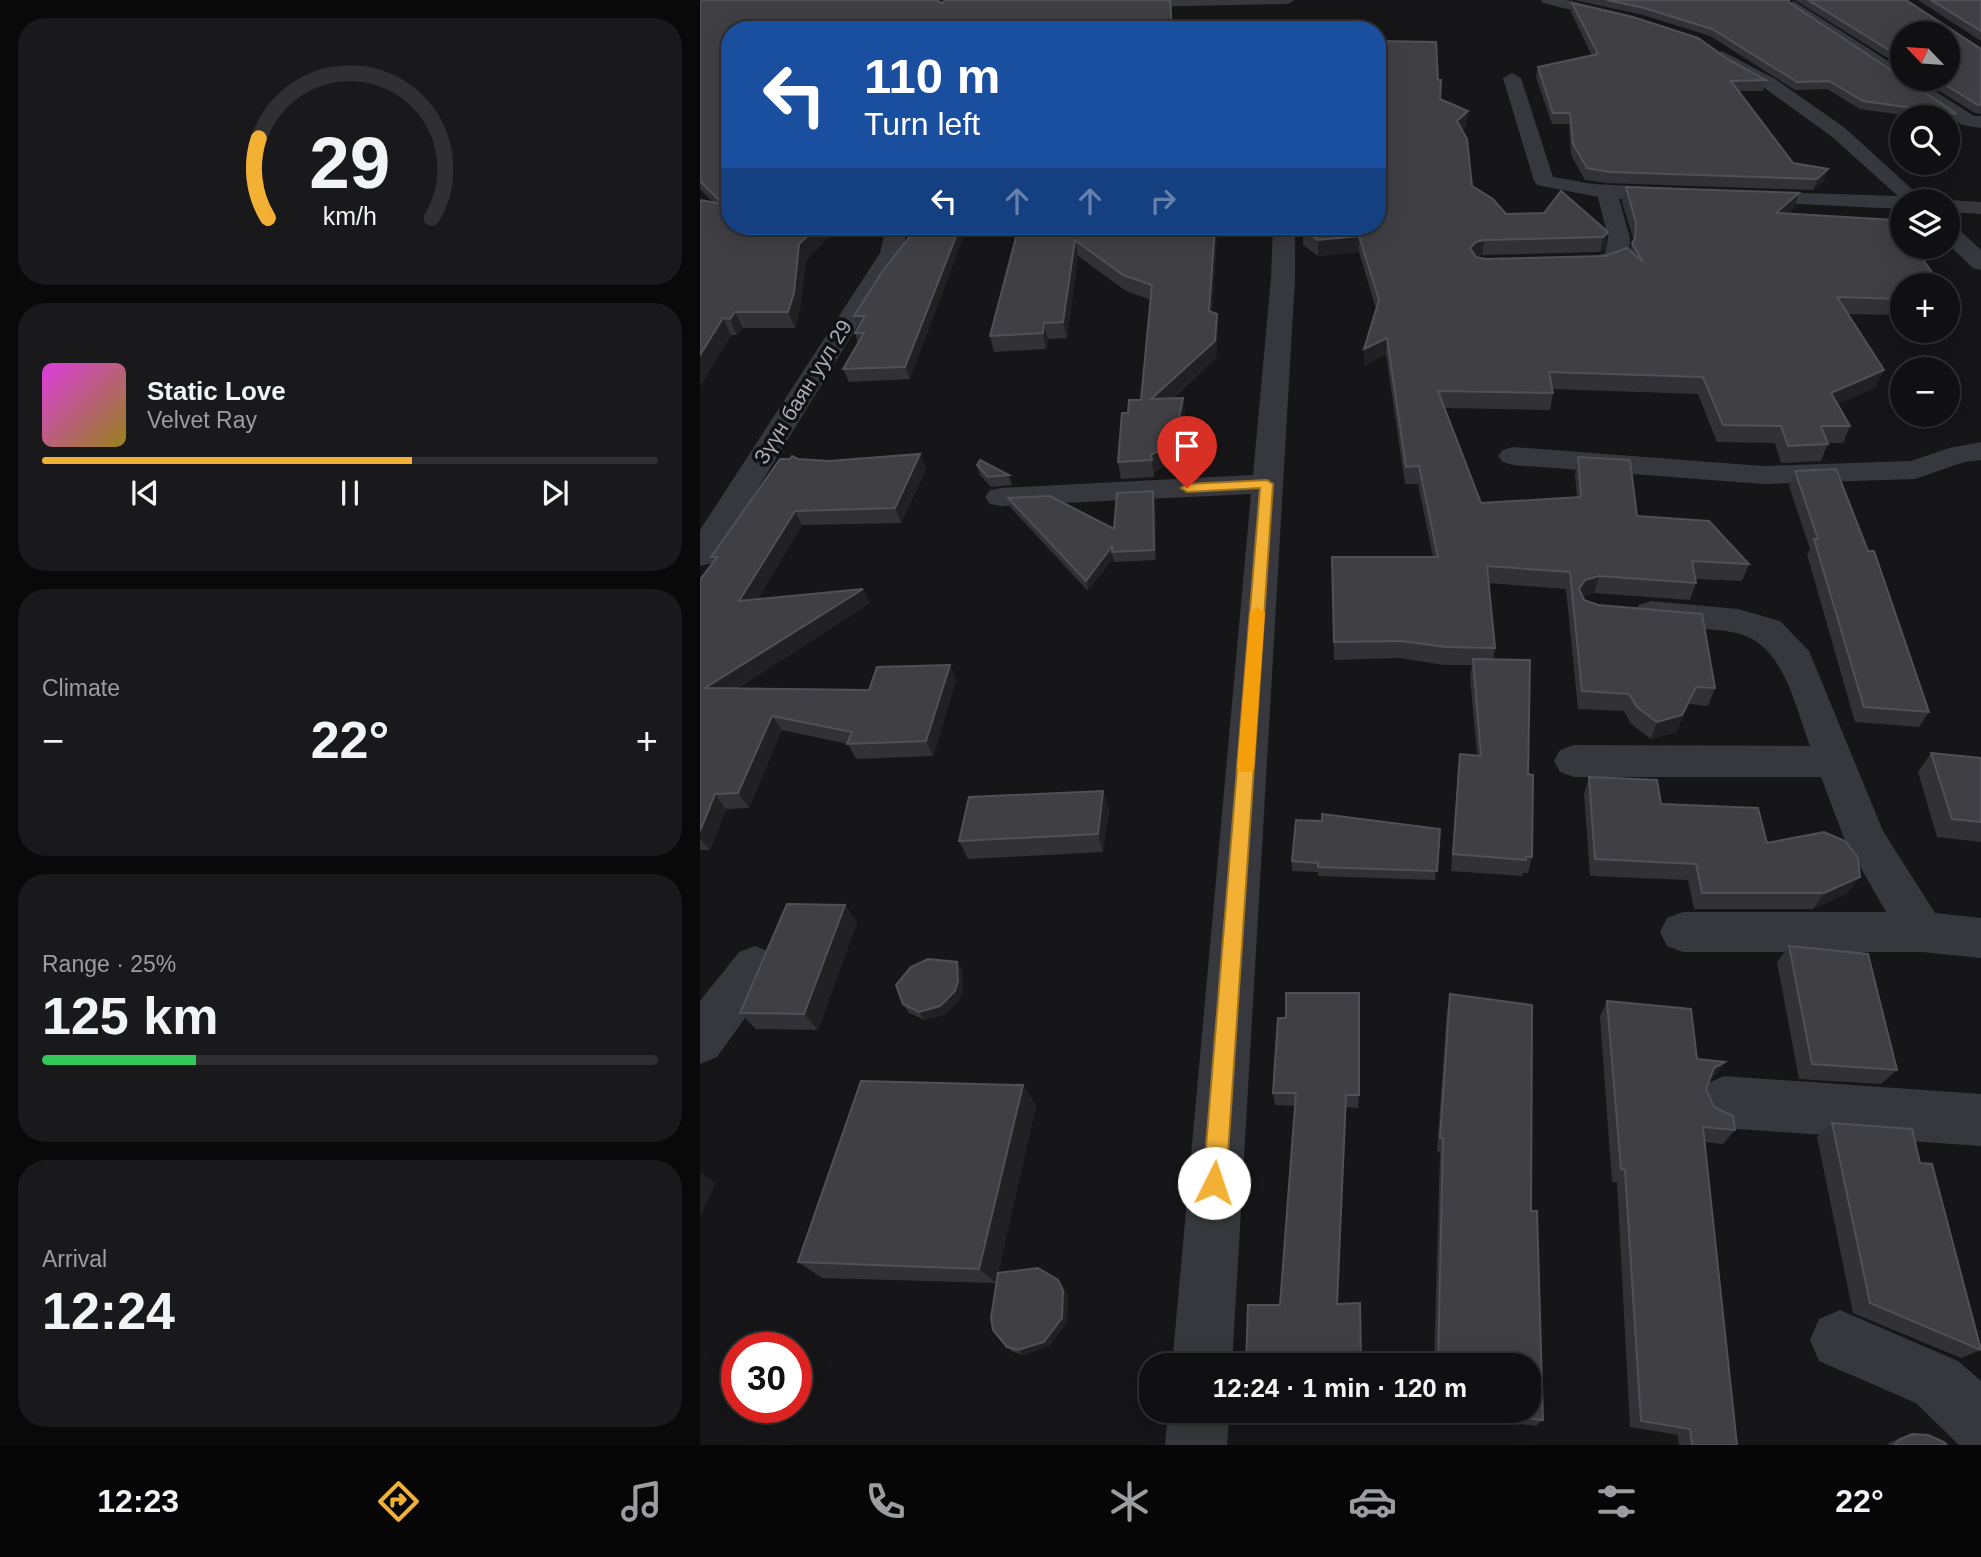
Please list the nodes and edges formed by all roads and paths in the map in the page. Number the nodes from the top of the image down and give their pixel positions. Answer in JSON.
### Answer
{"nodes":[{"id":1,"x":1288,"y":0,"type":"edge"},
{"id":2,"x":1548,"y":0,"type":"edge"},
{"id":3,"x":1136,"y":1,"type":"edge"},
{"id":4,"x":1794,"y":5,"type":"edge"},
{"id":5,"x":1287,"y":20,"type":"dead end"},
{"id":6,"x":1127,"y":21,"type":"edge"},
{"id":7,"x":1637,"y":21,"type":"edge"},
{"id":8,"x":1703,"y":43,"type":"edge"},
{"id":9,"x":1890,"y":69,"type":"edge"},
{"id":10,"x":1512,"y":78,"type":"dead end"},
{"id":11,"x":1925,"y":91,"type":"edge"},
{"id":12,"x":1977,"y":124,"type":"edge"},
{"id":13,"x":1902,"y":189,"type":"edge"},
{"id":14,"x":1607,"y":192,"type":"junction"},
{"id":15,"x":1690,"y":195,"type":"edge"},
{"id":16,"x":1718,"y":196,"type":"edge"},
{"id":17,"x":1890,"y":203,"type":"edge"},
{"id":18,"x":1960,"y":207,"type":"edge"},
{"id":19,"x":1981,"y":208,"type":"edge"},
{"id":20,"x":895,"y":235,"type":"edge"},
{"id":21,"x":1284,"y":235,"type":"edge"},
{"id":22,"x":1960,"y":243,"type":"edge"},
{"id":23,"x":1981,"y":263,"type":"edge"},
{"id":24,"x":1549,"y":264,"type":"edge"},
{"id":25,"x":1981,"y":451,"type":"edge"},
{"id":26,"x":1513,"y":456,"type":"dead end"},
{"id":27,"x":1267,"y":484,"type":"junction"},
{"id":28,"x":1001,"y":497,"type":"dead end"},
{"id":29,"x":700,"y":555,"type":"edge"},
{"id":30,"x":1620,"y":611,"type":"edge"},
{"id":31,"x":1574,"y":761,"type":"dead end"},
{"id":32,"x":1837,"y":762,"type":"junction"},
{"id":33,"x":1683,"y":932,"type":"dead end"},
{"id":34,"x":1922,"y":932,"type":"junction"},
{"id":35,"x":1981,"y":939,"type":"edge"},
{"id":36,"x":755,"y":967,"type":"dead end"},
{"id":37,"x":700,"y":1040,"type":"edge"},
{"id":38,"x":1724,"y":1102,"type":"dead end"},
{"id":39,"x":1981,"y":1120,"type":"edge"},
{"id":40,"x":1840,"y":1340,"type":"dead end"},
{"id":41,"x":1203,"y":1353,"type":"edge"},
{"id":42,"x":1198,"y":1423,"type":"edge"},
{"id":43,"x":1981,"y":1423,"type":"edge"},
{"id":44,"x":1196,"y":1445,"type":"edge"}],
"edges":[{"from":1,"to":3,"type":"street"},
{"from":1,"to":5,"type":"street"},
{"from":2,"to":7,"type":"street"},
{"from":3,"to":6,"type":"street"},
{"from":4,"to":9,"type":"street"},
{"from":8,"to":13,"type":"street"},
{"from":10,"to":14,"type":"street"},
{"from":11,"to":12,"type":"street"},
{"from":14,"to":15,"type":"street"},
{"from":14,"to":24,"type":"street"},
{"from":16,"to":17,"type":"street"},
{"from":18,"to":19,"type":"street"},
{"from":20,"to":29,"type":"street","name":"Зүүн баян уул 29"},
{"from":21,"to":27,"type":"street"},
{"from":22,"to":23,"type":"street"},
{"from":25,"to":26,"type":"street"},
{"from":27,"to":28,"type":"street"},
{"from":27,"to":41,"type":"street"},
{"from":30,"to":32,"type":"street"},
{"from":31,"to":32,"type":"street"},
{"from":32,"to":34,"type":"street"},
{"from":33,"to":34,"type":"street"},
{"from":34,"to":35,"type":"street"},
{"from":36,"to":37,"type":"street"},
{"from":38,"to":39,"type":"street"},
{"from":40,"to":43,"type":"street"},
{"from":42,"to":44,"type":"street"}]}
